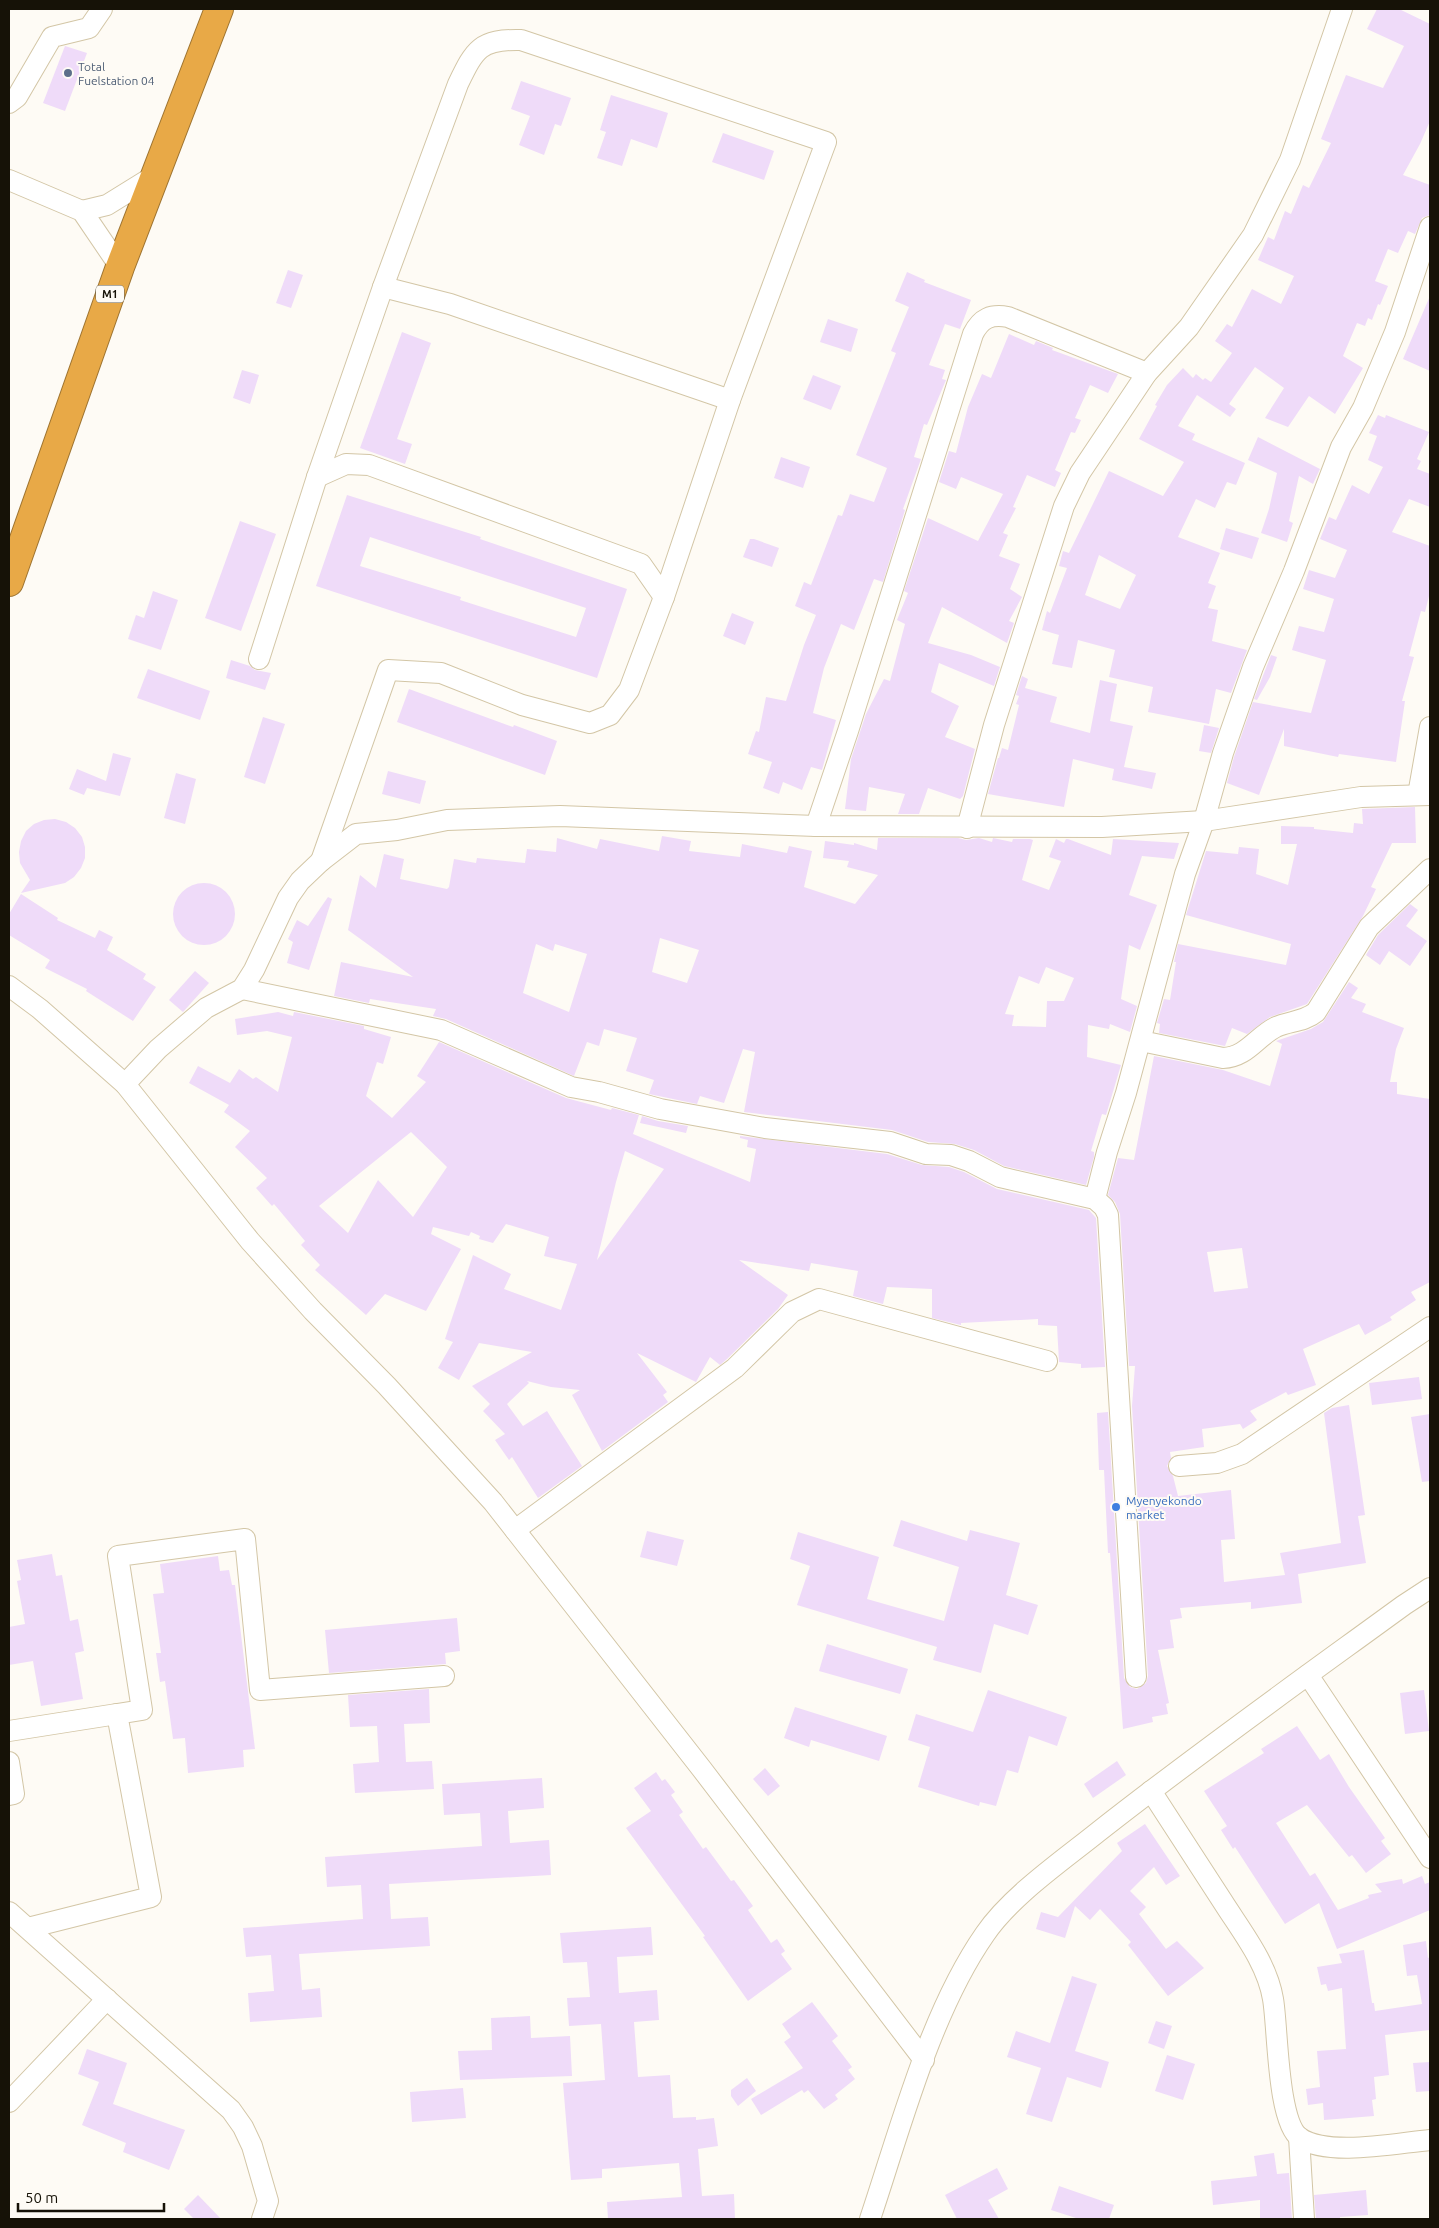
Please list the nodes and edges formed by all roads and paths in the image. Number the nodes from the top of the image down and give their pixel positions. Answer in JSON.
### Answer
{"nodes":[{"id":1,"x":102,"y":9,"type":"edge"},
{"id":2,"x":219,"y":9,"type":"edge"},
{"id":3,"x":1342,"y":9,"type":"edge"},
{"id":4,"x":9,"y":103,"type":"edge"},
{"id":5,"x":156,"y":174,"type":"junction"},
{"id":6,"x":9,"y":180,"type":"edge"},
{"id":7,"x":82,"y":211,"type":"junction"},
{"id":8,"x":1430,"y":227,"type":"edge"},
{"id":9,"x":120,"y":267,"type":"junction"},
{"id":10,"x":383,"y":287,"type":"junction"},
{"id":11,"x":1147,"y":373,"type":"junction"},
{"id":12,"x":730,"y":400,"type":"junction"},
{"id":13,"x":317,"y":477,"type":"junction"},
{"id":14,"x":11,"y":566,"type":"edge"},
{"id":15,"x":664,"y":597,"type":"junction"},
{"id":16,"x":259,"y":659,"type":"dead end"},
{"id":17,"x":1430,"y":727,"type":"edge"},
{"id":18,"x":1424,"y":795,"type":"edge"},
{"id":19,"x":1204,"y":822,"type":"junction"},
{"id":20,"x":816,"y":826,"type":"junction"},
{"id":21,"x":967,"y":828,"type":"junction"},
{"id":22,"x":321,"y":861,"type":"junction"},
{"id":23,"x":1430,"y":869,"type":"edge"},
{"id":24,"x":9,"y":986,"type":"edge"},
{"id":25,"x":242,"y":989,"type":"junction"},
{"id":26,"x":1140,"y":1041,"type":"junction"},
{"id":27,"x":125,"y":1084,"type":"junction"},
{"id":28,"x":1095,"y":1199,"type":"junction"},
{"id":29,"x":1428,"y":1333,"type":"edge"},
{"id":30,"x":1047,"y":1360,"type":"dead end"},
{"id":31,"x":1179,"y":1466,"type":"dead end"},
{"id":32,"x":515,"y":1530,"type":"junction"},
{"id":33,"x":1430,"y":1588,"type":"edge"},
{"id":34,"x":1308,"y":1674,"type":"junction"},
{"id":35,"x":444,"y":1676,"type":"dead end"},
{"id":36,"x":1136,"y":1677,"type":"dead end"},
{"id":37,"x":117,"y":1714,"type":"junction"},
{"id":38,"x":9,"y":1731,"type":"edge"},
{"id":39,"x":9,"y":1762,"type":"edge"},
{"id":40,"x":1151,"y":1791,"type":"junction"},
{"id":41,"x":9,"y":1795,"type":"edge"},
{"id":42,"x":1430,"y":1858,"type":"edge"},
{"id":43,"x":9,"y":1912,"type":"edge"},
{"id":44,"x":28,"y":1928,"type":"junction"},
{"id":45,"x":107,"y":1999,"type":"junction"},
{"id":46,"x":924,"y":2060,"type":"junction"},
{"id":47,"x":9,"y":2102,"type":"edge"},
{"id":48,"x":1299,"y":2137,"type":"junction"},
{"id":49,"x":1430,"y":2140,"type":"edge"},
{"id":50,"x":262,"y":2219,"type":"edge"},
{"id":51,"x":870,"y":2219,"type":"edge"},
{"id":52,"x":1304,"y":2219,"type":"edge"}],
"edges":[{"from":1,"to":4,"type":"street"},
{"from":2,"to":5,"type":"highway","number":"M1"},
{"from":3,"to":11,"type":"street"},
{"from":5,"to":7,"type":"street"},
{"from":5,"to":9,"type":"highway","number":"M1"},
{"from":6,"to":7,"type":"street"},
{"from":7,"to":9,"type":"street"},
{"from":8,"to":19,"type":"street"},
{"from":9,"to":14,"type":"highway","number":"M1"},
{"from":10,"to":12,"type":"street"},
{"from":10,"to":12,"type":"street"},
{"from":10,"to":13,"type":"street"},
{"from":11,"to":20,"type":"street"},
{"from":11,"to":21,"type":"street"},
{"from":12,"to":15,"type":"street"},
{"from":13,"to":15,"type":"street"},
{"from":13,"to":16,"type":"street"},
{"from":15,"to":22,"type":"street"},
{"from":17,"to":18,"type":"street"},
{"from":18,"to":19,"type":"street"},
{"from":19,"to":21,"type":"street"},
{"from":19,"to":26,"type":"street"},
{"from":20,"to":21,"type":"street"},
{"from":20,"to":22,"type":"street"},
{"from":22,"to":25,"type":"street"},
{"from":23,"to":26,"type":"street"},
{"from":24,"to":27,"type":"street"},
{"from":25,"to":27,"type":"street"},
{"from":25,"to":28,"type":"street"},
{"from":26,"to":28,"type":"street"},
{"from":27,"to":32,"type":"street"},
{"from":28,"to":36,"type":"street"},
{"from":29,"to":31,"type":"street"},
{"from":30,"to":32,"type":"street"},
{"from":32,"to":46,"type":"street"},
{"from":33,"to":34,"type":"street"},
{"from":34,"to":40,"type":"street"},
{"from":34,"to":42,"type":"street"},
{"from":35,"to":37,"type":"street"},
{"from":37,"to":38,"type":"street"},
{"from":37,"to":44,"type":"street"},
{"from":39,"to":41,"type":"street"},
{"from":40,"to":46,"type":"street"},
{"from":40,"to":48,"type":"street"},
{"from":43,"to":44,"type":"street"},
{"from":44,"to":45,"type":"street"},
{"from":45,"to":47,"type":"street"},
{"from":45,"to":50,"type":"street"},
{"from":46,"to":51,"type":"street"},
{"from":48,"to":49,"type":"street"},
{"from":48,"to":52,"type":"street"}]}
